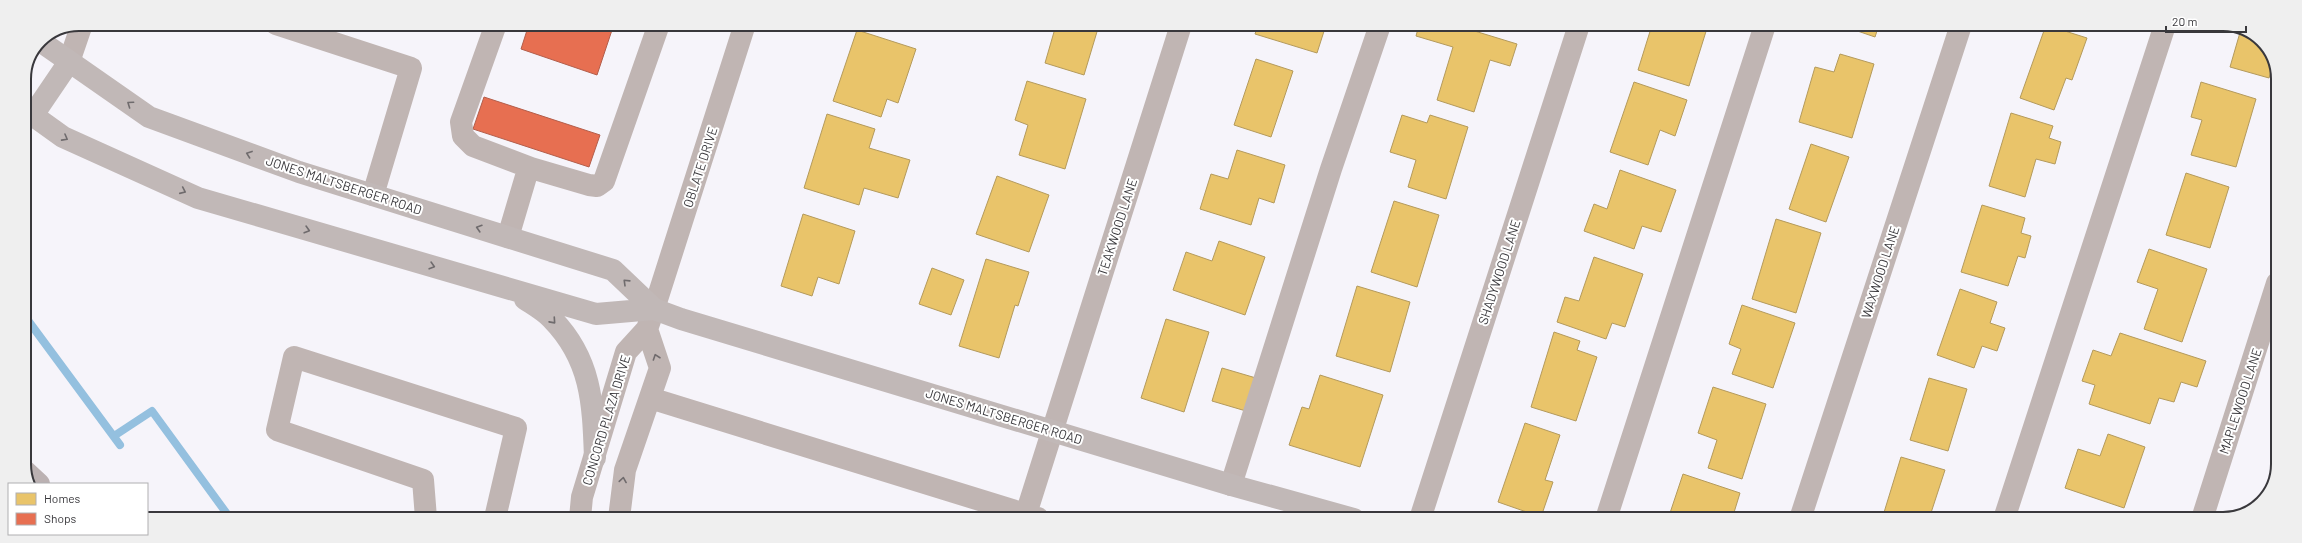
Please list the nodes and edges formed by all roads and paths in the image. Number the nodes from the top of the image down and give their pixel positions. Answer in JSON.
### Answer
{"nodes":[{"id":1,"x":80,"y":31,"type":"edge"},
{"id":2,"x":297,"y":31,"type":"edge"},
{"id":3,"x":494,"y":31,"type":"edge"},
{"id":4,"x":657,"y":31,"type":"edge"},
{"id":5,"x":743,"y":31,"type":"edge"},
{"id":6,"x":1179,"y":31,"type":"edge"},
{"id":7,"x":1378,"y":31,"type":"edge"},
{"id":8,"x":1576,"y":31,"type":"edge"},
{"id":9,"x":1763,"y":31,"type":"edge"},
{"id":10,"x":1959,"y":31,"type":"edge"},
{"id":11,"x":2163,"y":31,"type":"edge"},
{"id":12,"x":45,"y":45,"type":"edge"},
{"id":13,"x":69,"y":62,"type":"junction"},
{"id":14,"x":31,"y":108,"type":"edge"},
{"id":15,"x":31,"y":114,"type":"edge"},
{"id":16,"x":531,"y":168,"type":"junction"},
{"id":17,"x":373,"y":195,"type":"junction"},
{"id":18,"x":508,"y":237,"type":"junction"},
{"id":19,"x":511,"y":289,"type":"junction"},
{"id":20,"x":2271,"y":302,"type":"edge"},
{"id":21,"x":654,"y":309,"type":"junction"},
{"id":22,"x":647,"y":330,"type":"junction"},
{"id":23,"x":650,"y":398,"type":"junction"},
{"id":24,"x":1052,"y":430,"type":"junction"},
{"id":25,"x":595,"y":458,"type":"junction"},
{"id":26,"x":1231,"y":485,"type":"junction"},
{"id":27,"x":426,"y":512,"type":"edge"},
{"id":28,"x":496,"y":512,"type":"edge"},
{"id":29,"x":581,"y":512,"type":"edge"},
{"id":30,"x":619,"y":512,"type":"edge"},
{"id":31,"x":1019,"y":512,"type":"edge"},
{"id":32,"x":1033,"y":512,"type":"edge"},
{"id":33,"x":1329,"y":512,"type":"edge"},
{"id":34,"x":1422,"y":512,"type":"edge"},
{"id":35,"x":1608,"y":512,"type":"edge"},
{"id":36,"x":1802,"y":512,"type":"edge"},
{"id":37,"x":2006,"y":512,"type":"edge"},
{"id":38,"x":2204,"y":512,"type":"edge"}],
"edges":[{"from":1,"to":13,"type":"street"},
{"from":2,"to":17,"type":"street"},
{"from":3,"to":16,"type":"street"},
{"from":4,"to":16,"type":"street"},
{"from":5,"to":21,"type":"street","name":"OBLATE DRIVE"},
{"from":6,"to":24,"type":"street","name":"TEAKWOOD LANE"},
{"from":7,"to":26,"type":"street"},
{"from":8,"to":34,"type":"street","name":"SHADYWOOD LANE"},
{"from":9,"to":35,"type":"street"},
{"from":10,"to":36,"type":"street","name":"WAXWOOD LANE"},
{"from":11,"to":37,"type":"street"},
{"from":12,"to":13,"type":"main road","name":"JONES MALTSBERGER ROAD"},
{"from":13,"to":14,"type":"main road"},
{"from":17,"to":13,"type":"main road","name":"JONES MALTSBERGER ROAD","one_way":true},
{"from":15,"to":19,"type":"main road","name":"JONES MALTSBERGER ROAD","one_way":true},
{"from":16,"to":18,"type":"street"},
{"from":18,"to":17,"type":"main road","name":"JONES MALTSBERGER ROAD","one_way":true},
{"from":21,"to":18,"type":"main road","name":"JONES MALTSBERGER ROAD","one_way":true},
{"from":19,"to":21,"type":"main road","name":"JONES MALTSBERGER ROAD"},
{"from":19,"to":25,"type":"main road","one_way":true},
{"from":20,"to":38,"type":"street","name":"MAPLEWOOD LANE"},
{"from":21,"to":22,"type":"street","name":"CONCORD PLAZA DRIVE"},
{"from":21,"to":24,"type":"main road","name":"JONES MALTSBERGER ROAD"},
{"from":23,"to":22,"type":"street","one_way":true},
{"from":22,"to":25,"type":"street","name":"CONCORD PLAZA DRIVE"},
{"from":30,"to":23,"type":"street","one_way":true},
{"from":23,"to":31,"type":"street"},
{"from":24,"to":26,"type":"main road","name":"JONES MALTSBERGER ROAD"},
{"from":24,"to":32,"type":"street","name":"TEAKWOOD LANE"},
{"from":25,"to":29,"type":"street","name":"CONCORD PLAZA DRIVE"},
{"from":26,"to":33,"type":"main road","name":"JONES MALTSBERGER ROAD"},
{"from":27,"to":28,"type":"street"}]}
